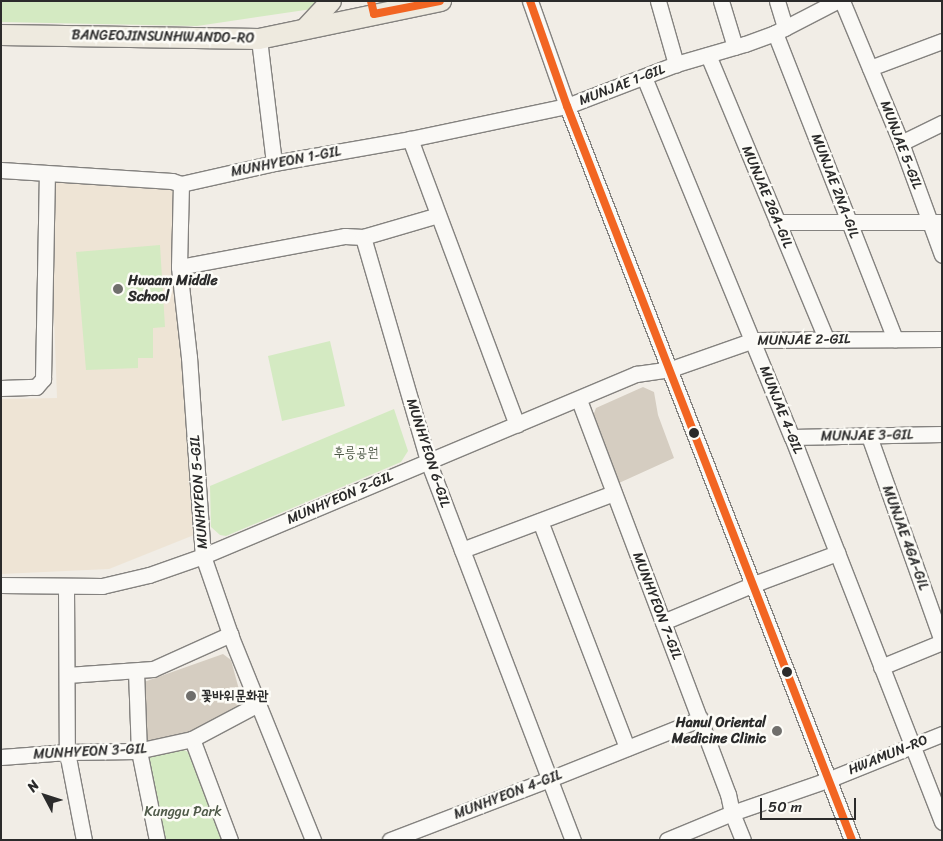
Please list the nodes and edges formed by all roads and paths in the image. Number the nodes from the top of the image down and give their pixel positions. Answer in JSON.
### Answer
{"nodes":[{"id":1,"x":331,"y":1,"type":"edge"},
{"id":2,"x":441,"y":1,"type":"edge"},
{"id":3,"x":530,"y":1,"type":"edge"},
{"id":4,"x":658,"y":1,"type":"edge"},
{"id":5,"x":721,"y":1,"type":"edge"},
{"id":6,"x":777,"y":1,"type":"edge"},
{"id":7,"x":837,"y":1,"type":"edge"},
{"id":8,"x":842,"y":1,"type":"edge"},
{"id":9,"x":399,"y":5,"type":"edge"},
{"id":10,"x":373,"y":7,"type":"edge"},
{"id":11,"x":305,"y":29,"type":"junction"},
{"id":12,"x":780,"y":30,"type":"junction"},
{"id":13,"x":1,"y":35,"type":"edge"},
{"id":14,"x":259,"y":39,"type":"junction"},
{"id":15,"x":942,"y":40,"type":"edge"},
{"id":16,"x":735,"y":47,"type":"junction"},
{"id":17,"x":708,"y":55,"type":"junction"},
{"id":18,"x":676,"y":64,"type":"junction"},
{"id":19,"x":870,"y":68,"type":"junction"},
{"id":20,"x":644,"y":77,"type":"junction"},
{"id":21,"x":568,"y":106,"type":"junction"},
{"id":22,"x":942,"y":123,"type":"edge"},
{"id":23,"x":410,"y":139,"type":"junction"},
{"id":24,"x":901,"y":143,"type":"junction"},
{"id":25,"x":274,"y":162,"type":"junction"},
{"id":26,"x":1,"y":170,"type":"edge"},
{"id":27,"x":48,"y":174,"type":"junction"},
{"id":28,"x":181,"y":184,"type":"junction"},
{"id":29,"x":438,"y":215,"type":"junction"},
{"id":30,"x":849,"y":221,"type":"junction"},
{"id":31,"x":777,"y":222,"type":"junction"},
{"id":32,"x":936,"y":222,"type":"edge"},
{"id":33,"x":362,"y":237,"type":"junction"},
{"id":34,"x":942,"y":255,"type":"edge"},
{"id":35,"x":179,"y":267,"type":"junction"},
{"id":36,"x":826,"y":339,"type":"junction"},
{"id":37,"x":895,"y":339,"type":"junction"},
{"id":38,"x":942,"y":339,"type":"edge"},
{"id":39,"x":754,"y":340,"type":"junction"},
{"id":40,"x":671,"y":369,"type":"junction"},
{"id":41,"x":1,"y":388,"type":"edge"},
{"id":42,"x":579,"y":400,"type":"junction"},
{"id":43,"x":517,"y":425,"type":"junction"},
{"id":44,"x":869,"y":436,"type":"junction"},
{"id":45,"x":941,"y":436,"type":"edge"},
{"id":46,"x":792,"y":437,"type":"junction"},
{"id":47,"x":428,"y":461,"type":"junction"},
{"id":48,"x":614,"y":493,"type":"junction"},
{"id":49,"x":540,"y":521,"type":"junction"},
{"id":50,"x":462,"y":550,"type":"junction"},
{"id":51,"x":837,"y":553,"type":"junction"},
{"id":52,"x":203,"y":556,"type":"junction"},
{"id":53,"x":754,"y":584,"type":"junction"},
{"id":54,"x":1,"y":585,"type":"edge"},
{"id":55,"x":66,"y":586,"type":"junction"},
{"id":56,"x":663,"y":622,"type":"junction"},
{"id":57,"x":230,"y":634,"type":"junction"},
{"id":58,"x":942,"y":642,"type":"edge"},
{"id":59,"x":881,"y":667,"type":"junction"},
{"id":60,"x":136,"y":671,"type":"junction"},
{"id":61,"x":66,"y":675,"type":"junction"},
{"id":62,"x":258,"y":704,"type":"junction"},
{"id":63,"x":700,"y":719,"type":"junction"},
{"id":64,"x":942,"y":734,"type":"edge"},
{"id":65,"x":192,"y":739,"type":"junction"},
{"id":66,"x":912,"y":746,"type":"junction"},
{"id":67,"x":627,"y":748,"type":"junction"},
{"id":68,"x":139,"y":751,"type":"junction"},
{"id":69,"x":67,"y":752,"type":"junction"},
{"id":70,"x":1,"y":757,"type":"edge"},
{"id":71,"x":550,"y":779,"type":"junction"},
{"id":72,"x":830,"y":779,"type":"junction"},
{"id":73,"x":732,"y":812,"type":"junction"},
{"id":74,"x":942,"y":822,"type":"edge"},
{"id":75,"x":84,"y":840,"type":"edge"},
{"id":76,"x":157,"y":840,"type":"edge"},
{"id":77,"x":230,"y":840,"type":"edge"},
{"id":78,"x":313,"y":840,"type":"edge"},
{"id":79,"x":390,"y":840,"type":"edge"},
{"id":80,"x":572,"y":840,"type":"edge"},
{"id":81,"x":666,"y":840,"type":"edge"},
{"id":82,"x":743,"y":840,"type":"edge"},
{"id":83,"x":852,"y":840,"type":"edge"}],
"edges":[{"from":1,"to":11,"type":"main road"},
{"from":2,"to":9,"type":"main road","name":"BANGEOJINSUNHWANDO-RO"},
{"from":3,"to":21,"type":"street"},
{"from":4,"to":18,"type":"street","name":"MUNJAE 1-GIL"},
{"from":5,"to":16,"type":"street"},
{"from":6,"to":12,"type":"street"},
{"from":7,"to":12,"type":"street","name":"MUNJAE 1-GIL"},
{"from":8,"to":19,"type":"street","name":"MUNJAE 5-GIL"},
{"from":9,"to":10,"type":"main road","name":"BANGEOJINSUNHWANDO-RO"},
{"from":10,"to":11,"type":"main road","name":"BANGEOJINSUNHWANDO-RO"},
{"from":11,"to":14,"type":"main road","name":"BANGEOJINSUNHWANDO-RO"},
{"from":12,"to":16,"type":"street","name":"MUNJAE 1-GIL"},
{"from":12,"to":30,"type":"street","name":"MUNJAE 2NA-GIL"},
{"from":13,"to":14,"type":"main road","name":"BANGEOJINSUNHWANDO-RO"},
{"from":14,"to":25,"type":"street"},
{"from":15,"to":19,"type":"street"},
{"from":16,"to":17,"type":"street","name":"MUNJAE 1-GIL"},
{"from":17,"to":18,"type":"street","name":"MUNJAE 1-GIL"},
{"from":17,"to":31,"type":"street","name":"MUNJAE 2GA-GIL"},
{"from":18,"to":20,"type":"street","name":"MUNJAE 1-GIL"},
{"from":19,"to":24,"type":"street","name":"MUNJAE 5-GIL"},
{"from":20,"to":21,"type":"street","name":"MUNJAE 1-GIL"},
{"from":20,"to":39,"type":"street","name":"MUNJAE 4-GIL"},
{"from":21,"to":23,"type":"street","name":"MUNHYEON 1-GIL"},
{"from":21,"to":40,"type":"street"},
{"from":22,"to":24,"type":"street"},
{"from":23,"to":25,"type":"street","name":"MUNHYEON 1-GIL"},
{"from":23,"to":29,"type":"street"},
{"from":24,"to":32,"type":"street","name":"MUNJAE 5-GIL"},
{"from":25,"to":28,"type":"street","name":"MUNHYEON 1-GIL"},
{"from":26,"to":27,"type":"street","name":"MUNHYEON 1-GIL"},
{"from":27,"to":28,"type":"street","name":"MUNHYEON 1-GIL"},
{"from":27,"to":41,"type":"street"},
{"from":28,"to":35,"type":"street","name":"MUNHYEON 5-GIL"},
{"from":29,"to":33,"type":"street"},
{"from":29,"to":43,"type":"street"},
{"from":30,"to":31,"type":"street"},
{"from":30,"to":32,"type":"street"},
{"from":30,"to":37,"type":"street","name":"MUNJAE 2NA-GIL"},
{"from":31,"to":36,"type":"street","name":"MUNJAE 2GA-GIL"},
{"from":32,"to":34,"type":"street","name":"MUNJAE 5-GIL"},
{"from":33,"to":35,"type":"street"},
{"from":33,"to":47,"type":"street","name":"MUNHYEON 6-GIL"},
{"from":35,"to":52,"type":"street","name":"MUNHYEON 5-GIL"},
{"from":36,"to":37,"type":"street","name":"MUNJAE 2-GIL"},
{"from":36,"to":39,"type":"street","name":"MUNJAE 2-GIL"},
{"from":37,"to":38,"type":"street","name":"MUNJAE 2-GIL"},
{"from":39,"to":40,"type":"street","name":"MUNJAE 2-GIL"},
{"from":39,"to":46,"type":"street","name":"MUNJAE 4-GIL"},
{"from":40,"to":42,"type":"street","name":"MUNHYEON 2-GIL"},
{"from":40,"to":53,"type":"street"},
{"from":42,"to":43,"type":"street","name":"MUNHYEON 2-GIL"},
{"from":42,"to":48,"type":"street","name":"MUNHYEON 7-GIL"},
{"from":43,"to":47,"type":"street","name":"MUNHYEON 2-GIL"},
{"from":44,"to":45,"type":"street","name":"MUNJAE 3-GIL"},
{"from":44,"to":46,"type":"street","name":"MUNJAE 3-GIL"},
{"from":44,"to":58,"type":"street","name":"MUNJAE 4GA-GIL"},
{"from":46,"to":51,"type":"street","name":"MUNJAE 4-GIL"},
{"from":47,"to":50,"type":"street","name":"MUNHYEON 6-GIL"},
{"from":47,"to":52,"type":"street","name":"MUNHYEON 2-GIL"},
{"from":48,"to":49,"type":"street"},
{"from":48,"to":56,"type":"street","name":"MUNHYEON 7-GIL"},
{"from":49,"to":50,"type":"street"},
{"from":49,"to":67,"type":"street"},
{"from":50,"to":71,"type":"street","name":"MUNHYEON 6-GIL"},
{"from":51,"to":53,"type":"street"},
{"from":51,"to":59,"type":"street","name":"MUNJAE 4-GIL"},
{"from":52,"to":55,"type":"street","name":"MUNHYEON 2-GIL"},
{"from":52,"to":57,"type":"street","name":"MUNHYEON 5-GIL"},
{"from":53,"to":56,"type":"street"},
{"from":53,"to":72,"type":"street"},
{"from":54,"to":55,"type":"street","name":"MUNHYEON 2-GIL"},
{"from":55,"to":61,"type":"street"},
{"from":56,"to":63,"type":"street","name":"MUNHYEON 7-GIL"},
{"from":57,"to":60,"type":"street"},
{"from":57,"to":62,"type":"street","name":"MUNHYEON 5-GIL"},
{"from":58,"to":59,"type":"street","name":"MUNJAE 4GA-GIL"},
{"from":59,"to":66,"type":"street","name":"MUNJAE 4-GIL"},
{"from":60,"to":61,"type":"street"},
{"from":60,"to":68,"type":"street"},
{"from":61,"to":69,"type":"street"},
{"from":62,"to":65,"type":"street","name":"MUNHYEON 3-GIL"},
{"from":62,"to":78,"type":"street","name":"MUNHYEON 5-GIL"},
{"from":63,"to":67,"type":"street","name":"MUNHYEON 4-GIL"},
{"from":63,"to":73,"type":"street","name":"MUNHYEON 7-GIL"},
{"from":64,"to":66,"type":"street","name":"HWAMUN-RO"},
{"from":65,"to":68,"type":"street","name":"MUNHYEON 3-GIL"},
{"from":65,"to":77,"type":"street"},
{"from":66,"to":72,"type":"street","name":"HWAMUN-RO"},
{"from":66,"to":74,"type":"street","name":"MUNJAE 4-GIL"},
{"from":67,"to":71,"type":"street","name":"MUNHYEON 4-GIL"},
{"from":68,"to":69,"type":"street","name":"MUNHYEON 3-GIL"},
{"from":68,"to":76,"type":"street"},
{"from":69,"to":70,"type":"street","name":"MUNHYEON 3-GIL"},
{"from":69,"to":75,"type":"street"},
{"from":71,"to":79,"type":"street","name":"MUNHYEON 4-GIL"},
{"from":71,"to":80,"type":"street","name":"MUNHYEON 6-GIL"},
{"from":72,"to":73,"type":"street","name":"HWAMUN-RO"},
{"from":72,"to":83,"type":"street"},
{"from":73,"to":81,"type":"street","name":"HWAMUN-RO"},
{"from":73,"to":82,"type":"street","name":"MUNHYEON 7-GIL"}]}
